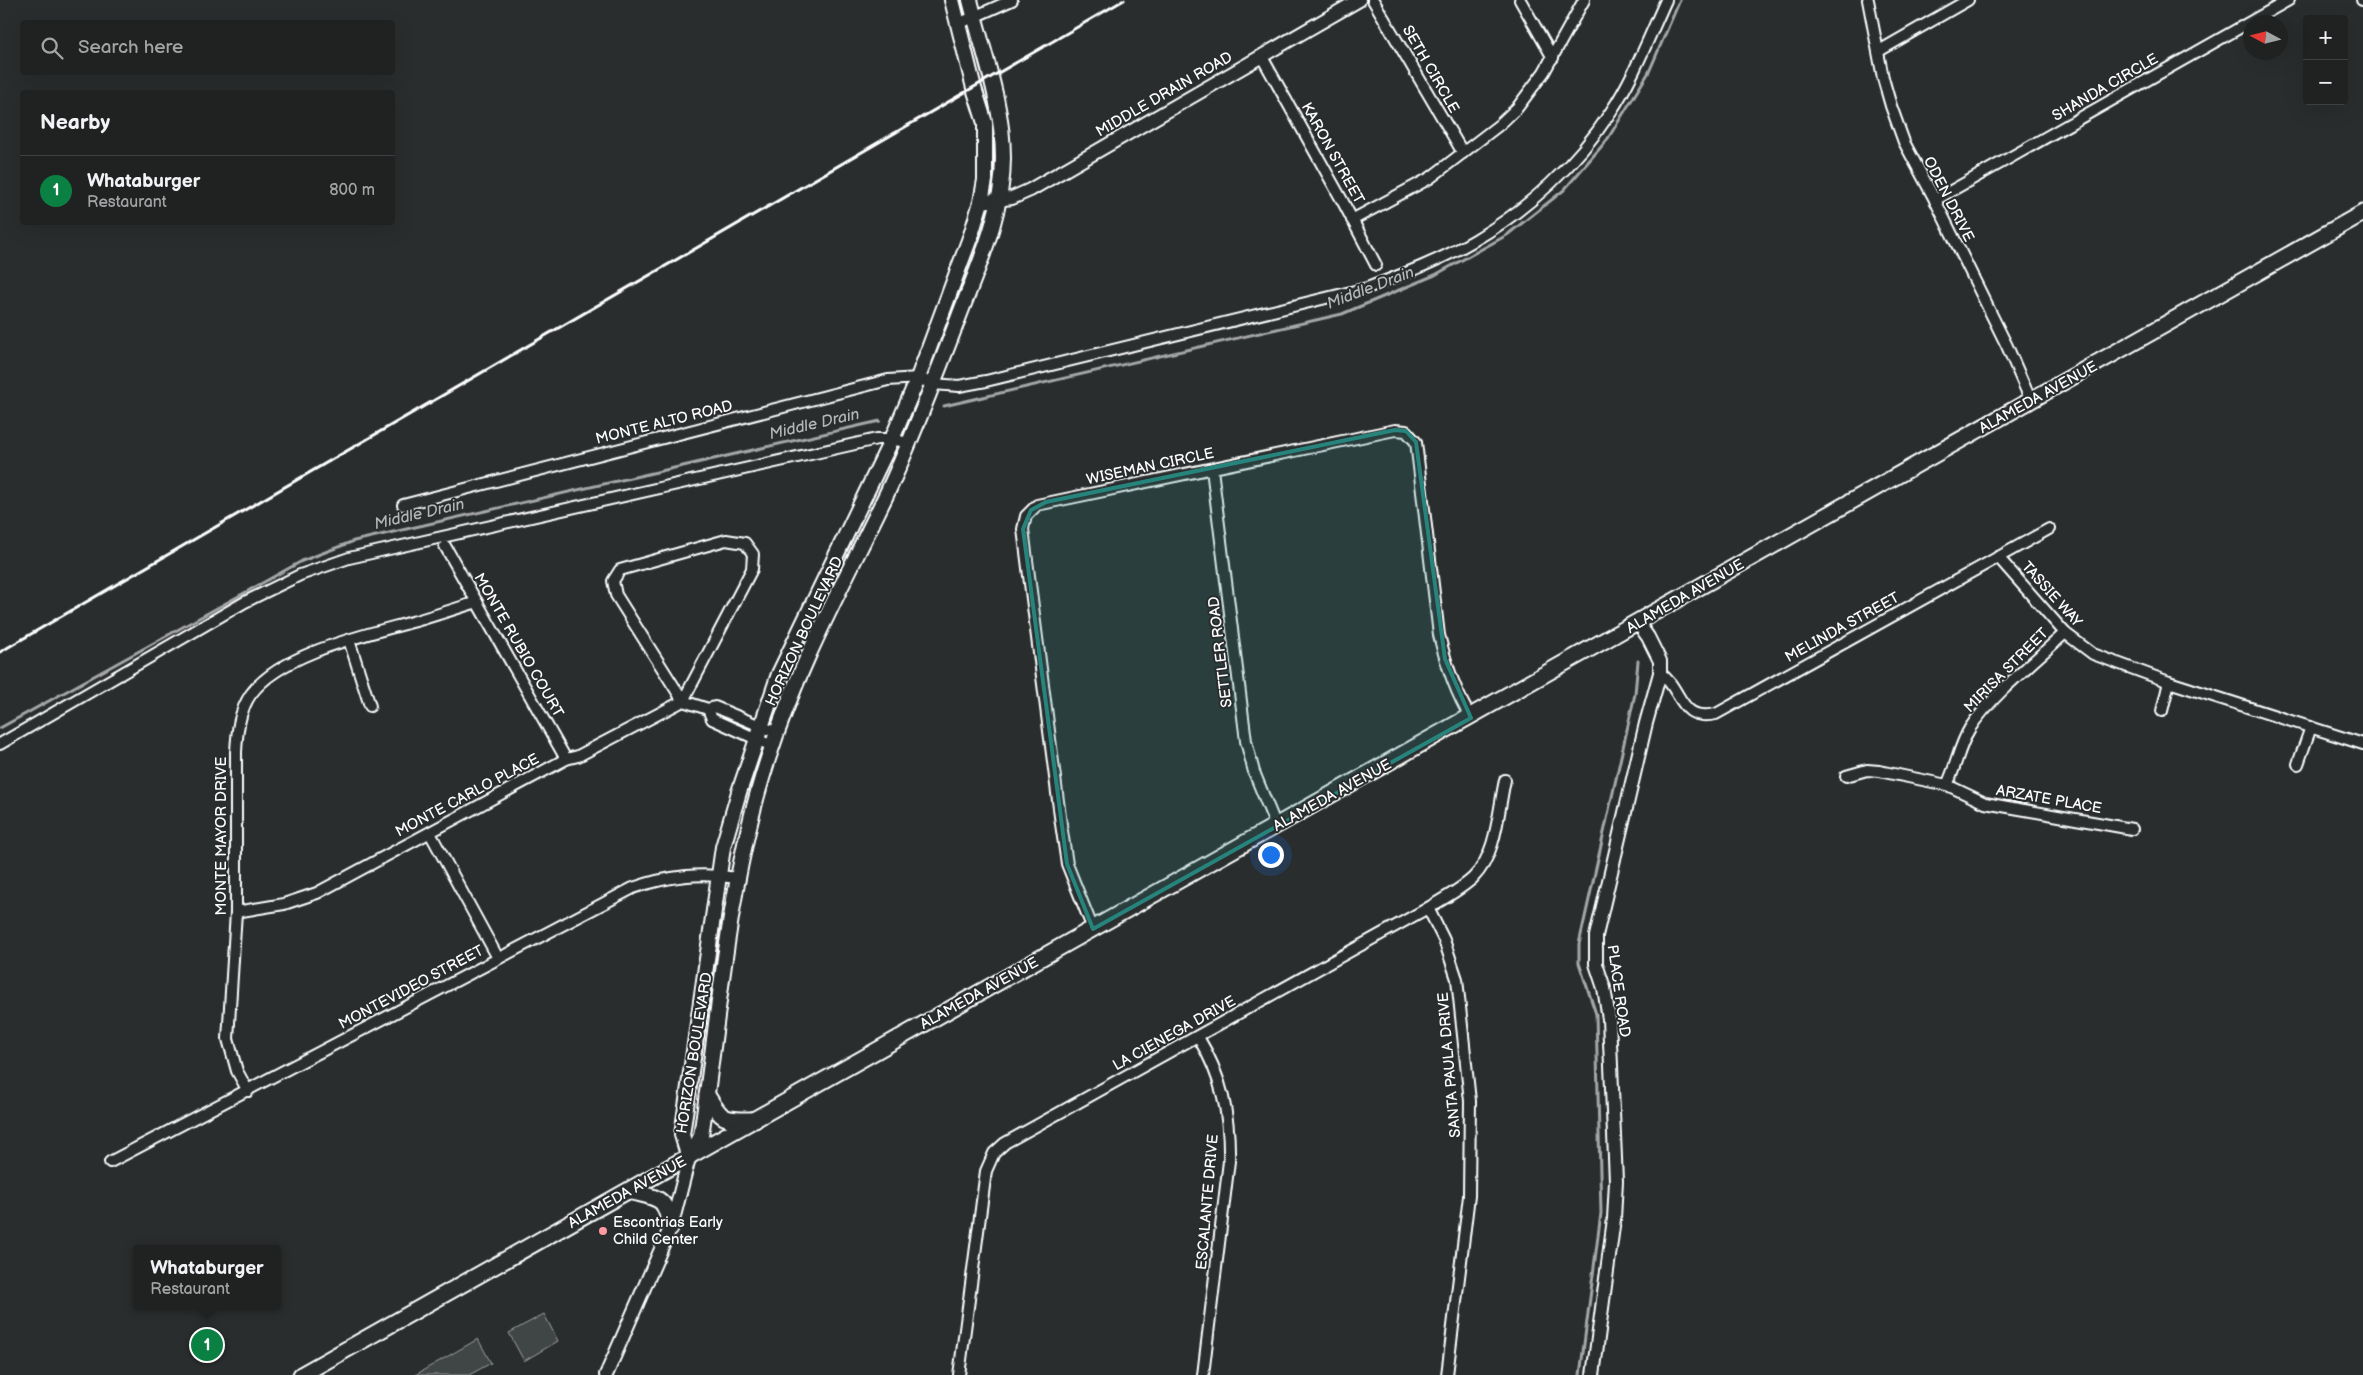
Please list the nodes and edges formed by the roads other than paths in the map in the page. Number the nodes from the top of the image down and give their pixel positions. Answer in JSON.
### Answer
{"nodes":[{"id":1,"x":952,"y":0,"type":"edge"},
{"id":2,"x":970,"y":0,"type":"edge"},
{"id":3,"x":1012,"y":0,"type":"edge"},
{"id":4,"x":1359,"y":0,"type":"edge"},
{"id":5,"x":1373,"y":0,"type":"edge"},
{"id":6,"x":1520,"y":0,"type":"edge"},
{"id":7,"x":1584,"y":0,"type":"edge"},
{"id":8,"x":1666,"y":0,"type":"edge"},
{"id":9,"x":1868,"y":0,"type":"edge"},
{"id":10,"x":1968,"y":0,"type":"edge"},
{"id":11,"x":2289,"y":0,"type":"edge"},
{"id":12,"x":974,"y":17,"type":"junction"},
{"id":13,"x":958,"y":24,"type":"junction"},
{"id":14,"x":1879,"y":50,"type":"junction"},
{"id":15,"x":1262,"y":57,"type":"junction"},
{"id":16,"x":1553,"y":58,"type":"junction"},
{"id":17,"x":1463,"y":153,"type":"junction"},
{"id":18,"x":999,"y":200,"type":"junction"},
{"id":19,"x":1935,"y":200,"type":"junction"},
{"id":20,"x":981,"y":202,"type":"junction"},
{"id":21,"x":2363,"y":213,"type":"edge"},
{"id":22,"x":1352,"y":220,"type":"junction"},
{"id":23,"x":1376,"y":265,"type":"dead end"},
{"id":24,"x":918,"y":378,"type":"junction"},
{"id":25,"x":933,"y":384,"type":"junction"},
{"id":26,"x":2031,"y":401,"type":"junction"},
{"id":27,"x":892,"y":439,"type":"junction"},
{"id":28,"x":908,"y":443,"type":"junction"},
{"id":29,"x":1212,"y":469,"type":"junction"},
{"id":30,"x":403,"y":505,"type":"dead end"},
{"id":31,"x":2049,"y":529,"type":"dead end"},
{"id":32,"x":444,"y":546,"type":"dead end"},
{"id":33,"x":1998,"y":557,"type":"junction"},
{"id":34,"x":477,"y":602,"type":"junction"},
{"id":35,"x":1638,"y":623,"type":"junction"},
{"id":36,"x":2065,"y":632,"type":"junction"},
{"id":37,"x":349,"y":640,"type":"junction"},
{"id":38,"x":1660,"y":673,"type":"junction"},
{"id":39,"x":2169,"y":682,"type":"junction"},
{"id":40,"x":683,"y":701,"type":"junction"},
{"id":41,"x":370,"y":706,"type":"dead end"},
{"id":42,"x":2162,"y":711,"type":"dead end"},
{"id":43,"x":1470,"y":718,"type":"junction"},
{"id":44,"x":2312,"y":727,"type":"junction"},
{"id":45,"x":758,"y":733,"type":"junction"},
{"id":46,"x":775,"y":739,"type":"junction"},
{"id":47,"x":0,"y":744,"type":"edge"},
{"id":48,"x":2363,"y":744,"type":"edge"},
{"id":49,"x":566,"y":759,"type":"junction"},
{"id":50,"x":2298,"y":764,"type":"dead end"},
{"id":51,"x":1846,"y":776,"type":"dead end"},
{"id":52,"x":1505,"y":780,"type":"dead end"},
{"id":53,"x":1947,"y":785,"type":"junction"},
{"id":54,"x":1276,"y":826,"type":"junction"},
{"id":55,"x":2132,"y":829,"type":"dead end"},
{"id":56,"x":430,"y":832,"type":"junction"},
{"id":57,"x":720,"y":875,"type":"junction"},
{"id":58,"x":737,"y":878,"type":"junction"},
{"id":59,"x":1428,"y":908,"type":"junction"},
{"id":60,"x":236,"y":912,"type":"junction"},
{"id":61,"x":1093,"y":929,"type":"junction"},
{"id":62,"x":498,"y":958,"type":"junction"},
{"id":63,"x":1198,"y":1037,"type":"junction"},
{"id":64,"x":248,"y":1091,"type":"junction"},
{"id":65,"x":707,"y":1095,"type":"junction"},
{"id":66,"x":756,"y":1120,"type":"junction"},
{"id":67,"x":690,"y":1158,"type":"junction"},
{"id":68,"x":110,"y":1162,"type":"dead end"},
{"id":69,"x":630,"y":1191,"type":"junction"},
{"id":70,"x":670,"y":1229,"type":"junction"},
{"id":71,"x":301,"y":1375,"type":"edge"},
{"id":72,"x":606,"y":1375,"type":"edge"},
{"id":73,"x":959,"y":1375,"type":"edge"},
{"id":74,"x":1204,"y":1375,"type":"edge"},
{"id":75,"x":1447,"y":1375,"type":"edge"},
{"id":76,"x":1593,"y":1375,"type":"edge"}],
"edges":[{"from":1,"to":13,"type":"main road","name":"HORIZON BOULEVARD"},
{"from":2,"to":12,"type":"main road","name":"HORIZON BOULEVARD"},
{"from":3,"to":12,"type":"street"},
{"from":4,"to":15,"type":"street","name":"MIDDLE DRAIN ROAD"},
{"from":5,"to":17,"type":"street","name":"SETH CIRCLE"},
{"from":6,"to":16,"type":"street"},
{"from":7,"to":16,"type":"street"},
{"from":8,"to":25,"type":"street","name":"MONTE ALTO ROAD"},
{"from":9,"to":14,"type":"street","name":"ODEN DRIVE"},
{"from":10,"to":14,"type":"street"},
{"from":11,"to":19,"type":"street","name":"SHANDA CIRCLE"},
{"from":12,"to":13,"type":"street"},
{"from":12,"to":18,"type":"main road","name":"HORIZON BOULEVARD"},
{"from":13,"to":20,"type":"main road","name":"HORIZON BOULEVARD"},
{"from":14,"to":19,"type":"street","name":"ODEN DRIVE"},
{"from":15,"to":18,"type":"street","name":"MIDDLE DRAIN ROAD"},
{"from":15,"to":22,"type":"street","name":"KARON STREET"},
{"from":16,"to":17,"type":"street"},
{"from":17,"to":22,"type":"street"},
{"from":18,"to":20,"type":"street","name":"MIDDLE DRAIN ROAD"},
{"from":18,"to":25,"type":"main road","name":"HORIZON BOULEVARD"},
{"from":19,"to":26,"type":"street","name":"ODEN DRIVE"},
{"from":20,"to":24,"type":"main road","name":"HORIZON BOULEVARD"},
{"from":21,"to":26,"type":"main road","name":"ALAMEDA AVENUE"},
{"from":22,"to":23,"type":"street","name":"KARON STREET"},
{"from":24,"to":25,"type":"street","name":"MONTE ALTO ROAD"},
{"from":24,"to":27,"type":"main road","name":"HORIZON BOULEVARD"},
{"from":24,"to":30,"type":"street","name":"MONTE ALTO ROAD"},
{"from":25,"to":28,"type":"main road","name":"HORIZON BOULEVARD"},
{"from":26,"to":35,"type":"main road","name":"ALAMEDA AVENUE"},
{"from":27,"to":28,"type":"street"},
{"from":27,"to":45,"type":"main road","name":"HORIZON BOULEVARD"},
{"from":27,"to":47,"type":"street"},
{"from":28,"to":46,"type":"main road","name":"HORIZON BOULEVARD"},
{"from":29,"to":43,"type":"street","name":"WISEMAN CIRCLE"},
{"from":29,"to":54,"type":"street","name":"SETTLER ROAD"},
{"from":29,"to":61,"type":"street","name":"WISEMAN CIRCLE"},
{"from":31,"to":33,"type":"street","name":"MELINDA STREET"},
{"from":32,"to":34,"type":"street","name":"MONTE RUBIO COURT"},
{"from":33,"to":36,"type":"street","name":"TASSIE WAY"},
{"from":33,"to":38,"type":"street","name":"MELINDA STREET"},
{"from":34,"to":37,"type":"street","name":"MONTE MAYOR DRIVE"},
{"from":34,"to":49,"type":"street","name":"MONTE RUBIO COURT"},
{"from":35,"to":38,"type":"street","name":"PLACE ROAD"},
{"from":35,"to":43,"type":"main road","name":"ALAMEDA AVENUE"},
{"from":36,"to":39,"type":"street","name":"TASSIE WAY"},
{"from":36,"to":53,"type":"street","name":"MIRISA STREET"},
{"from":37,"to":41,"type":"street"},
{"from":37,"to":60,"type":"street","name":"MONTE MAYOR DRIVE"},
{"from":38,"to":76,"type":"street","name":"PLACE ROAD"},
{"from":39,"to":42,"type":"street"},
{"from":39,"to":44,"type":"street","name":"TASSIE WAY"},
{"from":40,"to":40,"type":"street"},
{"from":40,"to":45,"type":"street"},
{"from":40,"to":49,"type":"street","name":"MONTE CARLO PLACE"},
{"from":43,"to":54,"type":"main road","name":"ALAMEDA AVENUE"},
{"from":44,"to":48,"type":"street","name":"TASSIE WAY"},
{"from":44,"to":50,"type":"street"},
{"from":45,"to":46,"type":"street"},
{"from":45,"to":57,"type":"main road","name":"HORIZON BOULEVARD"},
{"from":46,"to":58,"type":"main road","name":"HORIZON BOULEVARD"},
{"from":49,"to":56,"type":"street","name":"MONTE CARLO PLACE"},
{"from":51,"to":53,"type":"street","name":"ARZATE PLACE"},
{"from":52,"to":59,"type":"street","name":"LA CIENEGA DRIVE"},
{"from":53,"to":55,"type":"street","name":"ARZATE PLACE"},
{"from":54,"to":61,"type":"main road","name":"ALAMEDA AVENUE"},
{"from":56,"to":60,"type":"street","name":"MONTE CARLO PLACE"},
{"from":56,"to":62,"type":"street"},
{"from":57,"to":58,"type":"street","name":"MONTEVIDEO STREET"},
{"from":57,"to":62,"type":"street","name":"MONTEVIDEO STREET"},
{"from":57,"to":67,"type":"main road","name":"HORIZON BOULEVARD"},
{"from":58,"to":65,"type":"main road","name":"HORIZON BOULEVARD"},
{"from":59,"to":63,"type":"street","name":"LA CIENEGA DRIVE"},
{"from":59,"to":75,"type":"street","name":"SANTA PAULA DRIVE"},
{"from":60,"to":64,"type":"street","name":"MONTE MAYOR DRIVE"},
{"from":61,"to":66,"type":"main road","name":"ALAMEDA AVENUE"},
{"from":62,"to":64,"type":"street","name":"MONTEVIDEO STREET"},
{"from":63,"to":73,"type":"street","name":"LA CIENEGA DRIVE"},
{"from":63,"to":74,"type":"street","name":"ESCALANTE DRIVE"},
{"from":64,"to":68,"type":"street","name":"MONTEVIDEO STREET"},
{"from":65,"to":66,"type":"main road"},
{"from":65,"to":67,"type":"main road","name":"HORIZON BOULEVARD"},
{"from":66,"to":67,"type":"main road","name":"ALAMEDA AVENUE"},
{"from":67,"to":69,"type":"main road","name":"ALAMEDA AVENUE"},
{"from":67,"to":70,"type":"street"},
{"from":69,"to":70,"type":"main road"},
{"from":69,"to":71,"type":"main road","name":"ALAMEDA AVENUE"},
{"from":70,"to":72,"type":"street"}]}
